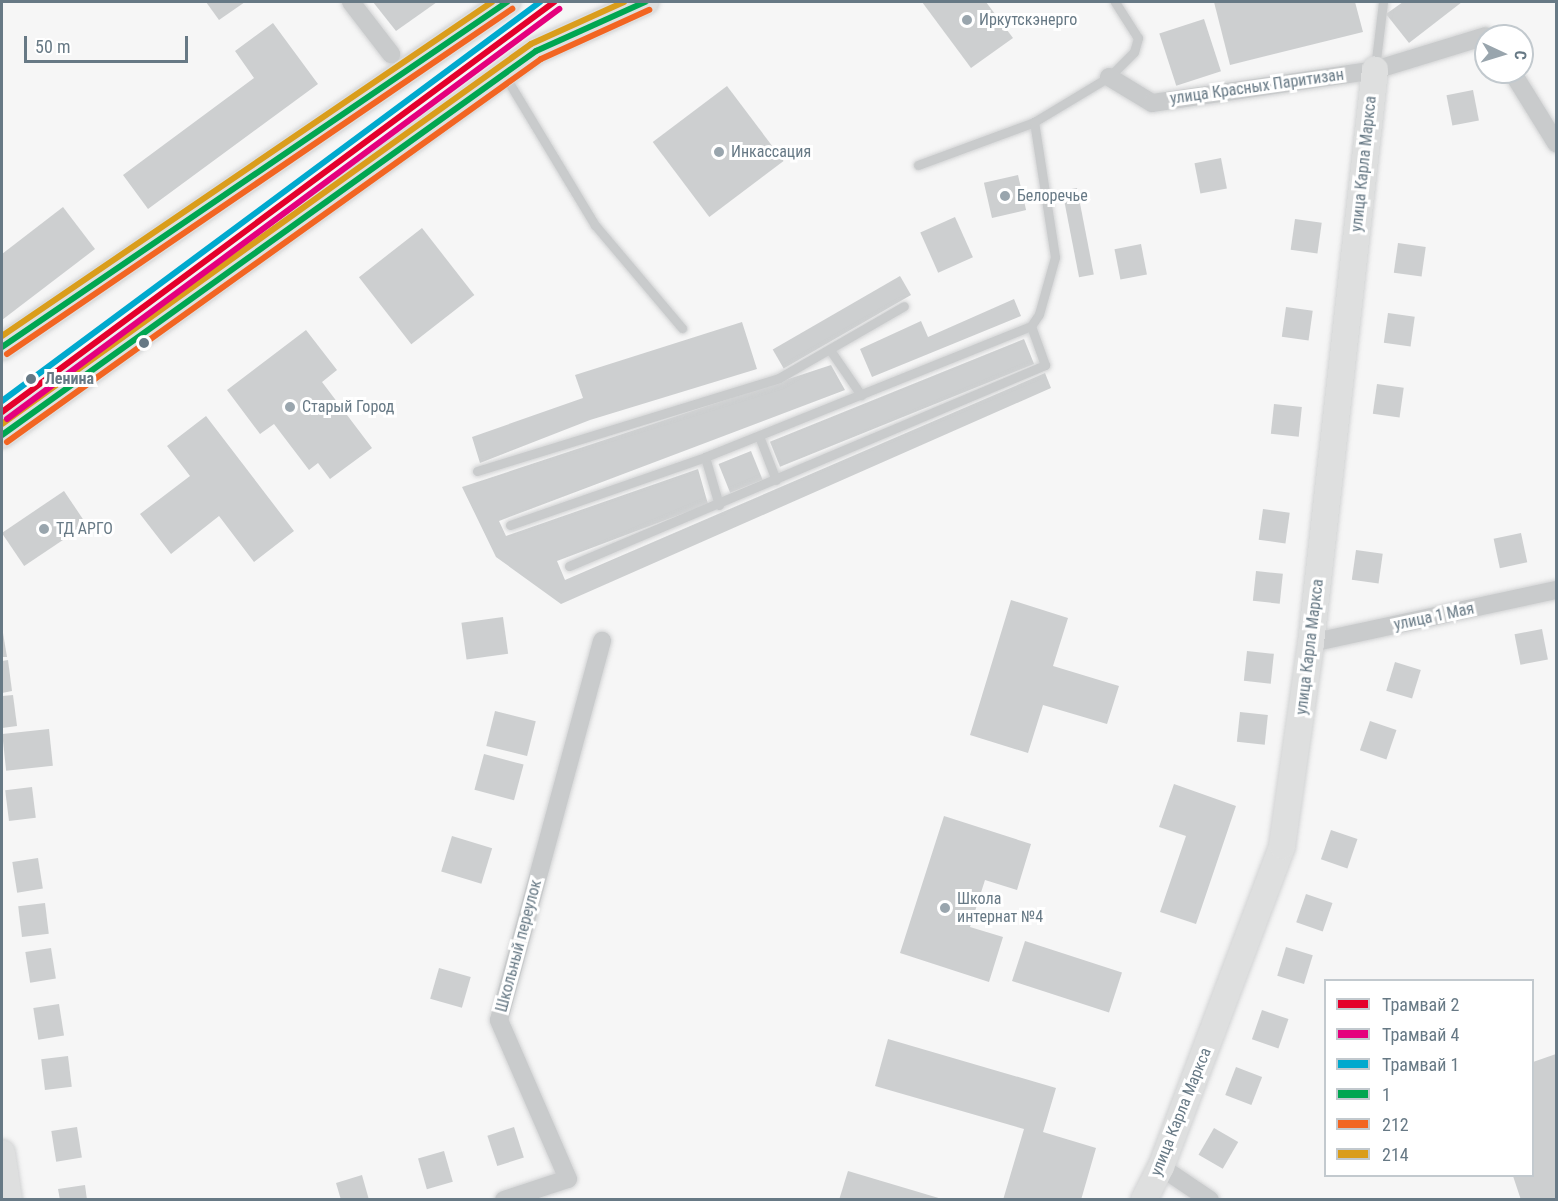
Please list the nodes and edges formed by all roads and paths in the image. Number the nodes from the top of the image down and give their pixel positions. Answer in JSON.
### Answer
{"nodes":[{"id":1,"x":351,"y":2,"type":"edge"},
{"id":2,"x":507,"y":2,"type":"edge"},
{"id":3,"x":645,"y":2,"type":"edge"},
{"id":4,"x":1115,"y":2,"type":"edge"},
{"id":5,"x":1383,"y":2,"type":"edge"},
{"id":6,"x":1474,"y":40,"type":"edge"},
{"id":7,"x":398,"y":62,"type":"junction"},
{"id":8,"x":1375,"y":70,"type":"junction"},
{"id":9,"x":503,"y":74,"type":"junction"},
{"id":10,"x":1109,"y":76,"type":"junction"},
{"id":11,"x":1520,"y":84,"type":"edge"},
{"id":12,"x":1034,"y":123,"type":"junction"},
{"id":13,"x":1557,"y":143,"type":"edge"},
{"id":14,"x":918,"y":165,"type":"dead end"},
{"id":15,"x":904,"y":306,"type":"dead end"},
{"id":16,"x":1031,"y":326,"type":"junction"},
{"id":17,"x":682,"y":328,"type":"dead end"},
{"id":18,"x":2,"y":347,"type":"edge"},
{"id":19,"x":830,"y":350,"type":"junction"},
{"id":20,"x":861,"y":395,"type":"junction"},
{"id":21,"x":2,"y":435,"type":"edge"},
{"id":22,"x":759,"y":436,"type":"junction"},
{"id":23,"x":705,"y":457,"type":"junction"},
{"id":24,"x":477,"y":471,"type":"dead end"},
{"id":25,"x":776,"y":480,"type":"junction"},
{"id":26,"x":719,"y":505,"type":"junction"},
{"id":27,"x":510,"y":525,"type":"dead end"},
{"id":28,"x":569,"y":566,"type":"dead end"},
{"id":29,"x":1557,"y":590,"type":"edge"},
{"id":30,"x":602,"y":640,"type":"dead end"},
{"id":31,"x":1311,"y":643,"type":"junction"},
{"id":32,"x":2,"y":1153,"type":"edge"},
{"id":33,"x":1161,"y":1167,"type":"junction"},
{"id":34,"x":9,"y":1200,"type":"edge"},
{"id":35,"x":504,"y":1200,"type":"edge"},
{"id":36,"x":1144,"y":1200,"type":"edge"},
{"id":37,"x":1210,"y":1200,"type":"edge"}],
"edges":[{"from":1,"to":7,"type":"street"},
{"from":2,"to":7,"type":"main road"},
{"from":3,"to":9,"type":"main road"},
{"from":4,"to":10,"type":"lane"},
{"from":5,"to":8,"type":"lane"},
{"from":6,"to":8,"type":"street","name":"улица Красных Паритизан"},
{"from":7,"to":18,"type":"main road"},
{"from":8,"to":10,"type":"street","name":"улица Красных Паритизан"},
{"from":8,"to":31,"type":"main road","name":"улица Карла Маркса"},
{"from":9,"to":17,"type":"lane"},
{"from":9,"to":21,"type":"main road"},
{"from":10,"to":12,"type":"lane"},
{"from":11,"to":13,"type":"street"},
{"from":12,"to":14,"type":"lane"},
{"from":12,"to":16,"type":"lane"},
{"from":15,"to":19,"type":"lane"},
{"from":16,"to":20,"type":"lane"},
{"from":16,"to":25,"type":"lane"},
{"from":19,"to":20,"type":"lane"},
{"from":19,"to":24,"type":"lane"},
{"from":20,"to":22,"type":"lane"},
{"from":22,"to":23,"type":"lane"},
{"from":22,"to":25,"type":"lane"},
{"from":23,"to":26,"type":"lane"},
{"from":23,"to":27,"type":"lane"},
{"from":25,"to":26,"type":"lane"},
{"from":26,"to":28,"type":"lane"},
{"from":29,"to":31,"type":"street","name":"улица 1 Мая"},
{"from":30,"to":35,"type":"street","name":"Школьный переулок"},
{"from":31,"to":33,"type":"main road","name":"улица Карла Маркса"},
{"from":32,"to":34,"type":"main road"},
{"from":33,"to":36,"type":"main road","name":"улица Карла Маркса"},
{"from":33,"to":37,"type":"street"}]}
